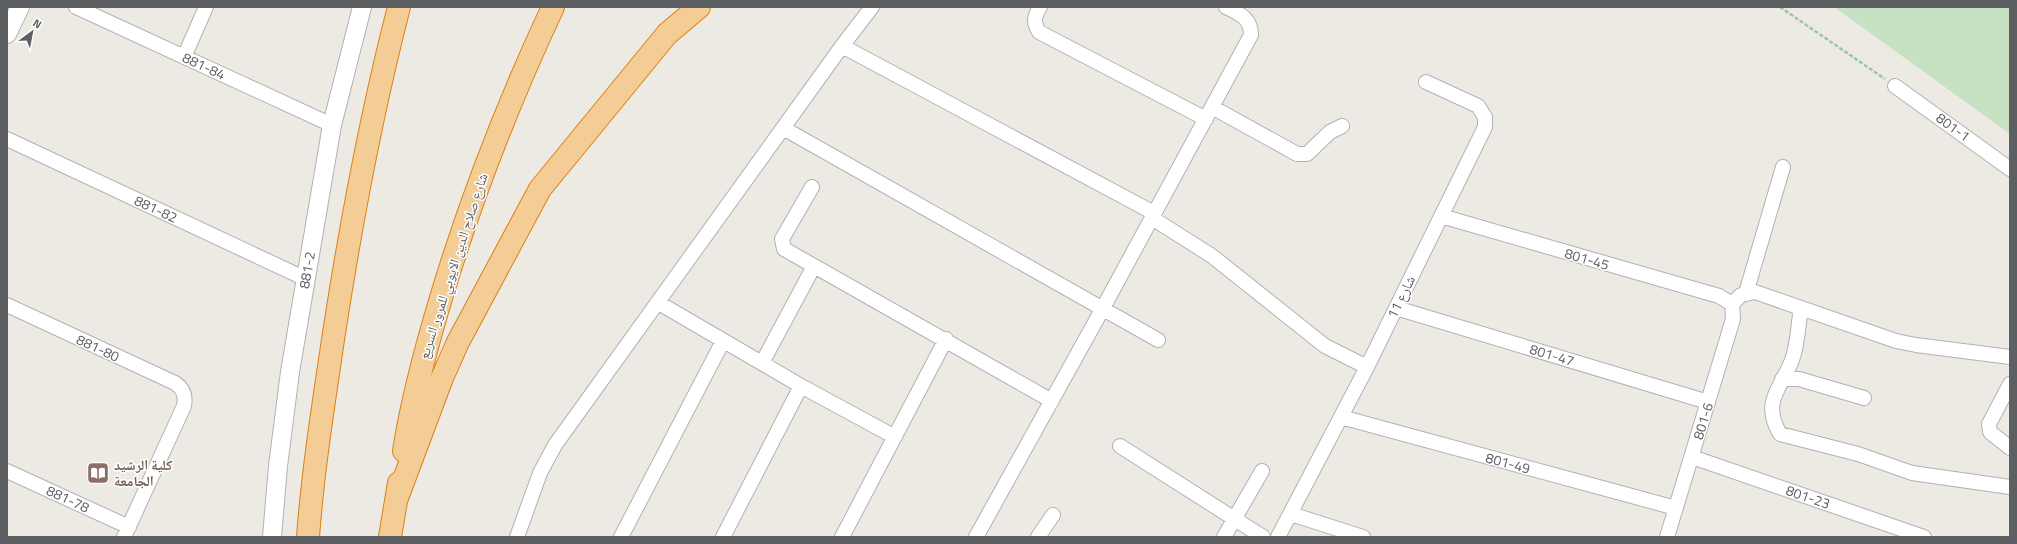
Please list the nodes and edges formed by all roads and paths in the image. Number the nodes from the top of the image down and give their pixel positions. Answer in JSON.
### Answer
{"nodes":[{"id":1,"x":20,"y":7,"type":"edge"},
{"id":2,"x":76,"y":7,"type":"edge"},
{"id":3,"x":206,"y":7,"type":"edge"},
{"id":4,"x":362,"y":7,"type":"edge"},
{"id":5,"x":399,"y":7,"type":"edge"},
{"id":6,"x":554,"y":7,"type":"edge"},
{"id":7,"x":699,"y":7,"type":"edge"},
{"id":8,"x":872,"y":7,"type":"edge"},
{"id":9,"x":1040,"y":7,"type":"edge"},
{"id":10,"x":1226,"y":7,"type":"edge"},
{"id":11,"x":1780,"y":7,"type":"edge"},
{"id":12,"x":7,"y":34,"type":"edge"},
{"id":13,"x":842,"y":46,"type":"junction"},
{"id":14,"x":184,"y":57,"type":"junction"},
{"id":15,"x":1426,"y":82,"type":"dead end"},
{"id":16,"x":1895,"y":86,"type":"joint"},
{"id":17,"x":1209,"y":113,"type":"junction"},
{"id":18,"x":332,"y":125,"type":"junction"},
{"id":19,"x":1342,"y":126,"type":"dead end"},
{"id":20,"x":783,"y":128,"type":"junction"},
{"id":21,"x":7,"y":139,"type":"edge"},
{"id":22,"x":1783,"y":167,"type":"dead end"},
{"id":23,"x":2010,"y":169,"type":"edge"},
{"id":24,"x":812,"y":187,"type":"dead end"},
{"id":25,"x":1153,"y":216,"type":"junction"},
{"id":26,"x":1441,"y":216,"type":"junction"},
{"id":27,"x":814,"y":266,"type":"junction"},
{"id":28,"x":306,"y":279,"type":"junction"},
{"id":29,"x":1746,"y":293,"type":"junction"},
{"id":30,"x":659,"y":303,"type":"junction"},
{"id":31,"x":1732,"y":304,"type":"junction"},
{"id":32,"x":7,"y":305,"type":"edge"},
{"id":33,"x":1103,"y":308,"type":"junction"},
{"id":34,"x":1396,"y":308,"type":"junction"},
{"id":35,"x":1801,"y":308,"type":"junction"},
{"id":36,"x":946,"y":339,"type":"junction"},
{"id":37,"x":1158,"y":340,"type":"dead end"},
{"id":38,"x":723,"y":341,"type":"junction"},
{"id":39,"x":2010,"y":357,"type":"edge"},
{"id":40,"x":762,"y":363,"type":"junction"},
{"id":41,"x":1366,"y":367,"type":"junction"},
{"id":42,"x":1782,"y":380,"type":"junction"},
{"id":43,"x":2010,"y":384,"type":"edge"},
{"id":44,"x":801,"y":386,"type":"junction"},
{"id":45,"x":1864,"y":398,"type":"dead end"},
{"id":46,"x":1052,"y":400,"type":"junction"},
{"id":47,"x":1708,"y":402,"type":"junction"},
{"id":48,"x":1341,"y":417,"type":"junction"},
{"id":49,"x":895,"y":437,"type":"junction"},
{"id":50,"x":1120,"y":446,"type":"dead end"},
{"id":51,"x":2010,"y":448,"type":"edge"},
{"id":52,"x":1692,"y":457,"type":"junction"},
{"id":53,"x":7,"y":470,"type":"edge"},
{"id":54,"x":1262,"y":471,"type":"dead end"},
{"id":55,"x":2010,"y":487,"type":"edge"},
{"id":56,"x":396,"y":498,"type":"junction"},
{"id":57,"x":1676,"y":508,"type":"junction"},
{"id":58,"x":1291,"y":514,"type":"junction"},
{"id":59,"x":1053,"y":515,"type":"dead end"},
{"id":60,"x":1235,"y":519,"type":"junction"},
{"id":61,"x":126,"y":532,"type":"edge"},
{"id":62,"x":272,"y":537,"type":"edge"},
{"id":63,"x":308,"y":537,"type":"edge"},
{"id":64,"x":390,"y":537,"type":"edge"},
{"id":65,"x":518,"y":537,"type":"edge"},
{"id":66,"x":621,"y":537,"type":"edge"},
{"id":67,"x":723,"y":537,"type":"edge"},
{"id":68,"x":842,"y":537,"type":"edge"},
{"id":69,"x":976,"y":537,"type":"edge"},
{"id":70,"x":1038,"y":537,"type":"edge"},
{"id":71,"x":1224,"y":537,"type":"edge"},
{"id":72,"x":1263,"y":537,"type":"edge"},
{"id":73,"x":1278,"y":537,"type":"edge"},
{"id":74,"x":1363,"y":537,"type":"edge"},
{"id":75,"x":1667,"y":537,"type":"edge"},
{"id":76,"x":1924,"y":537,"type":"edge"}],
"edges":[{"from":1,"to":12,"type":"street"},
{"from":2,"to":14,"type":"street","name":"881-84"},
{"from":3,"to":14,"type":"street"},
{"from":4,"to":18,"type":"street","name":"881-2"},
{"from":5,"to":63,"type":"highway"},
{"from":6,"to":56,"type":"highway","name":"شارع صلاح الدين الايوبي للمرور السريع"},
{"from":7,"to":56,"type":"highway"},
{"from":8,"to":13,"type":"street"},
{"from":9,"to":17,"type":"street"},
{"from":10,"to":17,"type":"street"},
{"from":11,"to":16,"type":"path"},
{"from":13,"to":20,"type":"street"},
{"from":13,"to":25,"type":"street"},
{"from":14,"to":18,"type":"street","name":"881-84"},
{"from":15,"to":26,"type":"street","name":"شارع 11"},
{"from":16,"to":23,"type":"street","name":"801-1"},
{"from":17,"to":19,"type":"street"},
{"from":17,"to":25,"type":"street"},
{"from":18,"to":28,"type":"street","name":"881-2"},
{"from":20,"to":30,"type":"street"},
{"from":20,"to":33,"type":"street"},
{"from":21,"to":28,"type":"street","name":"881-82"},
{"from":22,"to":29,"type":"street"},
{"from":24,"to":27,"type":"street"},
{"from":25,"to":33,"type":"street"},
{"from":25,"to":41,"type":"street"},
{"from":26,"to":31,"type":"street","name":"801-45"},
{"from":26,"to":34,"type":"street","name":"شارع 11"},
{"from":27,"to":36,"type":"street"},
{"from":27,"to":40,"type":"street"},
{"from":28,"to":62,"type":"street","name":"881-2"},
{"from":29,"to":31,"type":"street"},
{"from":29,"to":35,"type":"street"},
{"from":30,"to":38,"type":"street"},
{"from":30,"to":65,"type":"street"},
{"from":31,"to":47,"type":"street","name":"801-6"},
{"from":32,"to":61,"type":"street","name":"881-80"},
{"from":33,"to":37,"type":"street"},
{"from":33,"to":46,"type":"street"},
{"from":34,"to":41,"type":"street","name":"شارع 11"},
{"from":34,"to":47,"type":"street","name":"801-47"},
{"from":35,"to":39,"type":"street"},
{"from":35,"to":42,"type":"street"},
{"from":36,"to":46,"type":"street"},
{"from":36,"to":49,"type":"street"},
{"from":38,"to":40,"type":"street"},
{"from":38,"to":66,"type":"street"},
{"from":40,"to":44,"type":"street"},
{"from":41,"to":48,"type":"street","name":"شارع 11"},
{"from":42,"to":45,"type":"street"},
{"from":42,"to":55,"type":"street"},
{"from":43,"to":51,"type":"street"},
{"from":44,"to":49,"type":"street"},
{"from":44,"to":67,"type":"street"},
{"from":46,"to":69,"type":"street"},
{"from":47,"to":52,"type":"street","name":"801-6"},
{"from":48,"to":57,"type":"street","name":"801-49"},
{"from":48,"to":58,"type":"street","name":"شارع 11"},
{"from":49,"to":68,"type":"street"},
{"from":50,"to":60,"type":"street"},
{"from":52,"to":57,"type":"street","name":"801-6"},
{"from":52,"to":76,"type":"street","name":"801-23"},
{"from":53,"to":61,"type":"street","name":"881-78"},
{"from":54,"to":60,"type":"street"},
{"from":56,"to":64,"type":"highway","name":"شارع صلاح الدين الايوبي للمرور السريع"},
{"from":57,"to":75,"type":"street","name":"801-6"},
{"from":58,"to":73,"type":"street","name":"شارع 11"},
{"from":58,"to":74,"type":"street"},
{"from":59,"to":70,"type":"street"},
{"from":60,"to":71,"type":"street"},
{"from":60,"to":72,"type":"street"}]}
